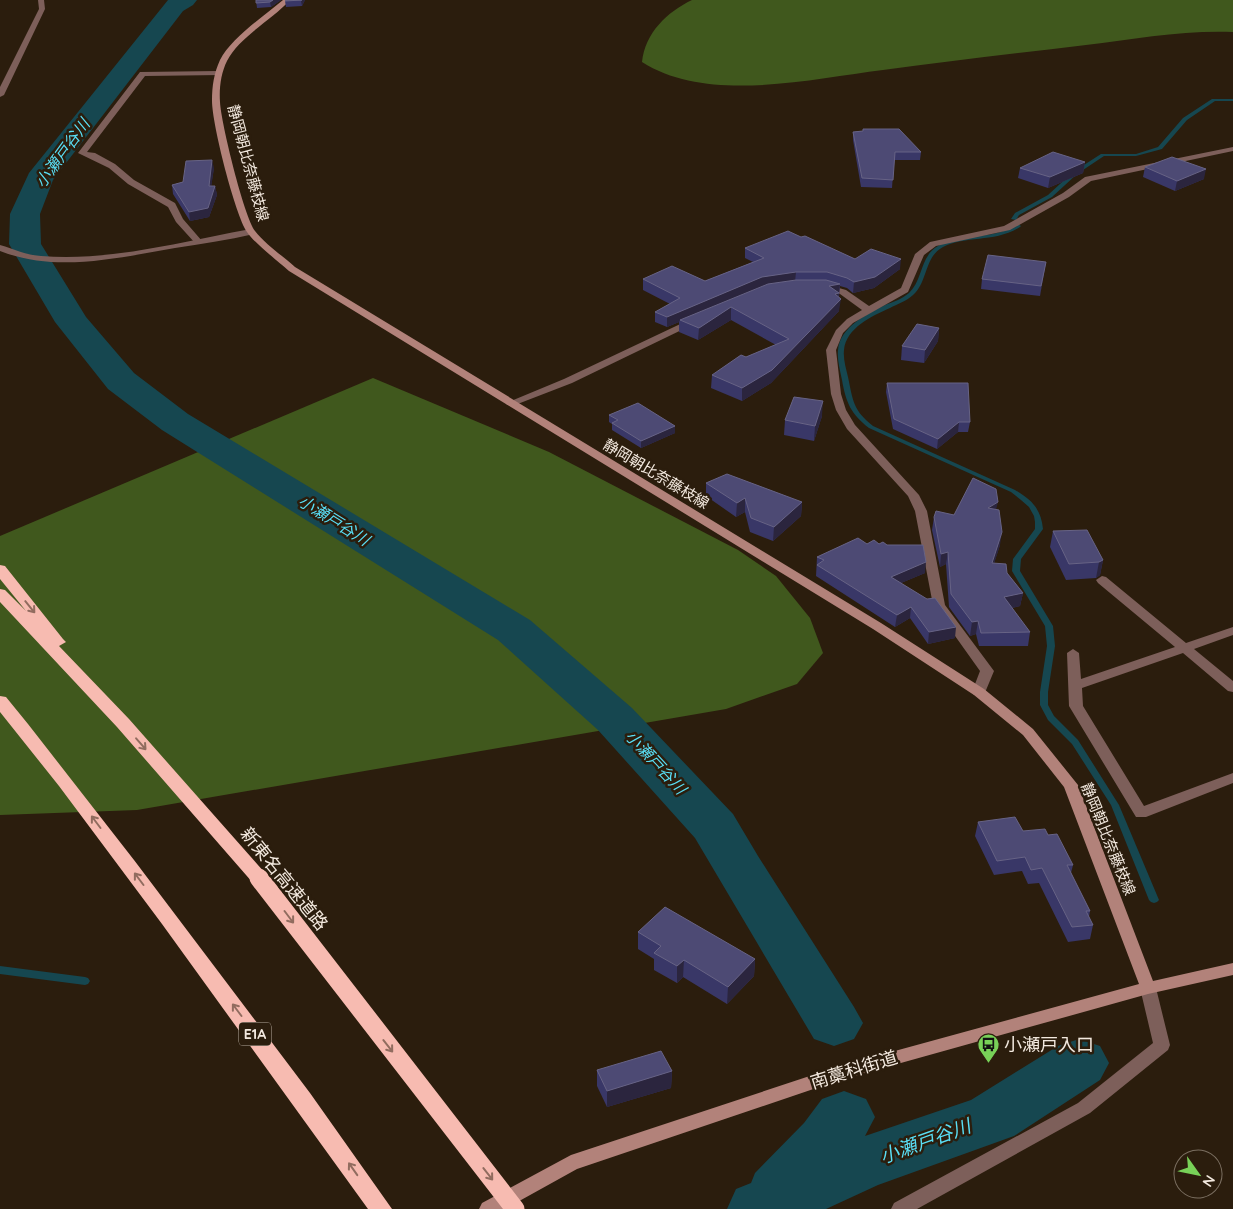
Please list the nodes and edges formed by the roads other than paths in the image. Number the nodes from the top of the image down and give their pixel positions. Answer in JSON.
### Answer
{"nodes":[{"id":1,"x":41,"y":0,"type":"edge"},
{"id":2,"x":287,"y":0,"type":"edge"},
{"id":3,"x":218,"y":73,"type":"junction"},
{"id":4,"x":0,"y":95,"type":"edge"},
{"id":5,"x":1233,"y":149,"type":"edge"},
{"id":6,"x":251,"y":232,"type":"junction"},
{"id":7,"x":198,"y":241,"type":"junction"},
{"id":8,"x":0,"y":248,"type":"edge"},
{"id":9,"x":818,"y":287,"type":"edge"},
{"id":10,"x":868,"y":310,"type":"junction"},
{"id":11,"x":705,"y":316,"type":"edge"},
{"id":12,"x":511,"y":403,"type":"junction"},
{"id":13,"x":0,"y":569,"type":"edge"},
{"id":14,"x":1102,"y":580,"type":"dead end"},
{"id":15,"x":0,"y":593,"type":"edge"},
{"id":16,"x":1233,"y":631,"type":"edge"},
{"id":17,"x":1184,"y":648,"type":"junction"},
{"id":18,"x":1073,"y":653,"type":"dead end"},
{"id":19,"x":1075,"y":686,"type":"junction"},
{"id":20,"x":1233,"y":688,"type":"edge"},
{"id":21,"x":979,"y":692,"type":"junction"},
{"id":22,"x":0,"y":701,"type":"edge"},
{"id":23,"x":122,"y":722,"type":"junction"},
{"id":24,"x":1233,"y":778,"type":"edge"},
{"id":25,"x":1233,"y":969,"type":"edge"},
{"id":26,"x":1148,"y":988,"type":"junction"},
{"id":27,"x":381,"y":1209,"type":"edge"},
{"id":28,"x":488,"y":1209,"type":"edge"},
{"id":29,"x":515,"y":1209,"type":"edge"},
{"id":30,"x":900,"y":1209,"type":"edge"}],
"edges":[{"from":1,"to":4,"type":"street"},
{"from":2,"to":3,"type":"main road","name":"静岡朝比奈藤枝線"},
{"from":3,"to":6,"type":"main road","name":"静岡朝比奈藤枝線"},
{"from":3,"to":7,"type":"street"},
{"from":5,"to":10,"type":"street"},
{"from":6,"to":7,"type":"street"},
{"from":6,"to":12,"type":"main road","name":"静岡朝比奈藤枝線"},
{"from":7,"to":8,"type":"street"},
{"from":9,"to":10,"type":"street"},
{"from":10,"to":21,"type":"street"},
{"from":11,"to":12,"type":"street"},
{"from":12,"to":21,"type":"main road","name":"静岡朝比奈藤枝線"},
{"from":13,"to":23,"type":"highway","one_way":true},
{"from":14,"to":17,"type":"street"},
{"from":15,"to":23,"type":"highway","name":"新東名高速道路"},
{"from":16,"to":17,"type":"street"},
{"from":17,"to":19,"type":"street"},
{"from":17,"to":20,"type":"street"},
{"from":18,"to":19,"type":"street"},
{"from":19,"to":24,"type":"street"},
{"from":21,"to":26,"type":"main road","name":"静岡朝比奈藤枝線"},
{"from":27,"to":22,"type":"highway","number":"E1A","one_way":true},
{"from":23,"to":29,"type":"highway","name":"新東名高速道路","one_way":true,"bridge":true},
{"from":25,"to":26,"type":"main road","name":"南藁科街道"},
{"from":26,"to":28,"type":"main road","name":"南藁科街道"},
{"from":26,"to":30,"type":"street"}]}
